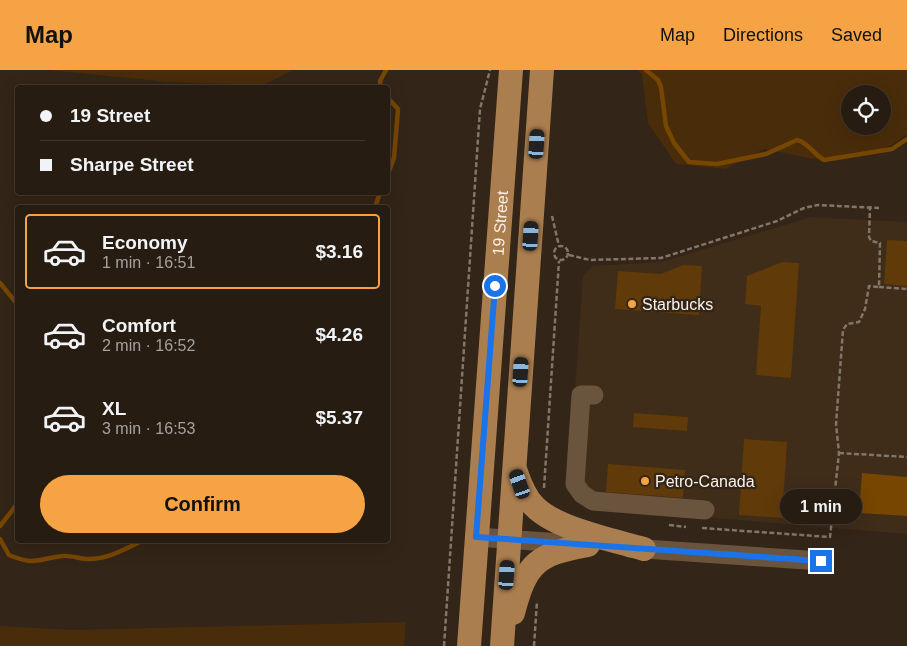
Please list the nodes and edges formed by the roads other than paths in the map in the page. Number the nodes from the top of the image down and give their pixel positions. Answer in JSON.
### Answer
{"nodes":[{"id":1,"x":511,"y":70,"type":"edge"},
{"id":2,"x":542,"y":70,"type":"edge"},
{"id":3,"x":594,"y":395,"type":"dead end"},
{"id":4,"x":515,"y":469,"type":"junction"},
{"id":5,"x":703,"y":519,"type":"road end"},
{"id":6,"x":476,"y":537,"type":"junction"},
{"id":7,"x":509,"y":539,"type":"junction"},
{"id":8,"x":588,"y":545,"type":"junction"},
{"id":9,"x":644,"y":549,"type":"junction"},
{"id":10,"x":821,"y":561,"type":"dead end"},
{"id":11,"x":469,"y":646,"type":"edge"},
{"id":12,"x":503,"y":646,"type":"edge"}],
"edges":[{"from":1,"to":6,"type":"main road","name":"19 Street"},
{"from":2,"to":4,"type":"main road","name":"19 Street"},
{"from":3,"to":5,"type":"street"},
{"from":4,"to":7,"type":"main road","name":"19 Street"},
{"from":4,"to":9,"type":"main road"},
{"from":6,"to":7,"type":"street"},
{"from":6,"to":11,"type":"main road","name":"19 Street"},
{"from":7,"to":8,"type":"street"},
{"from":7,"to":12,"type":"main road","name":"19 Street"},
{"from":8,"to":9,"type":"street"},
{"from":8,"to":12,"type":"main road"},
{"from":9,"to":10,"type":"street"}]}
